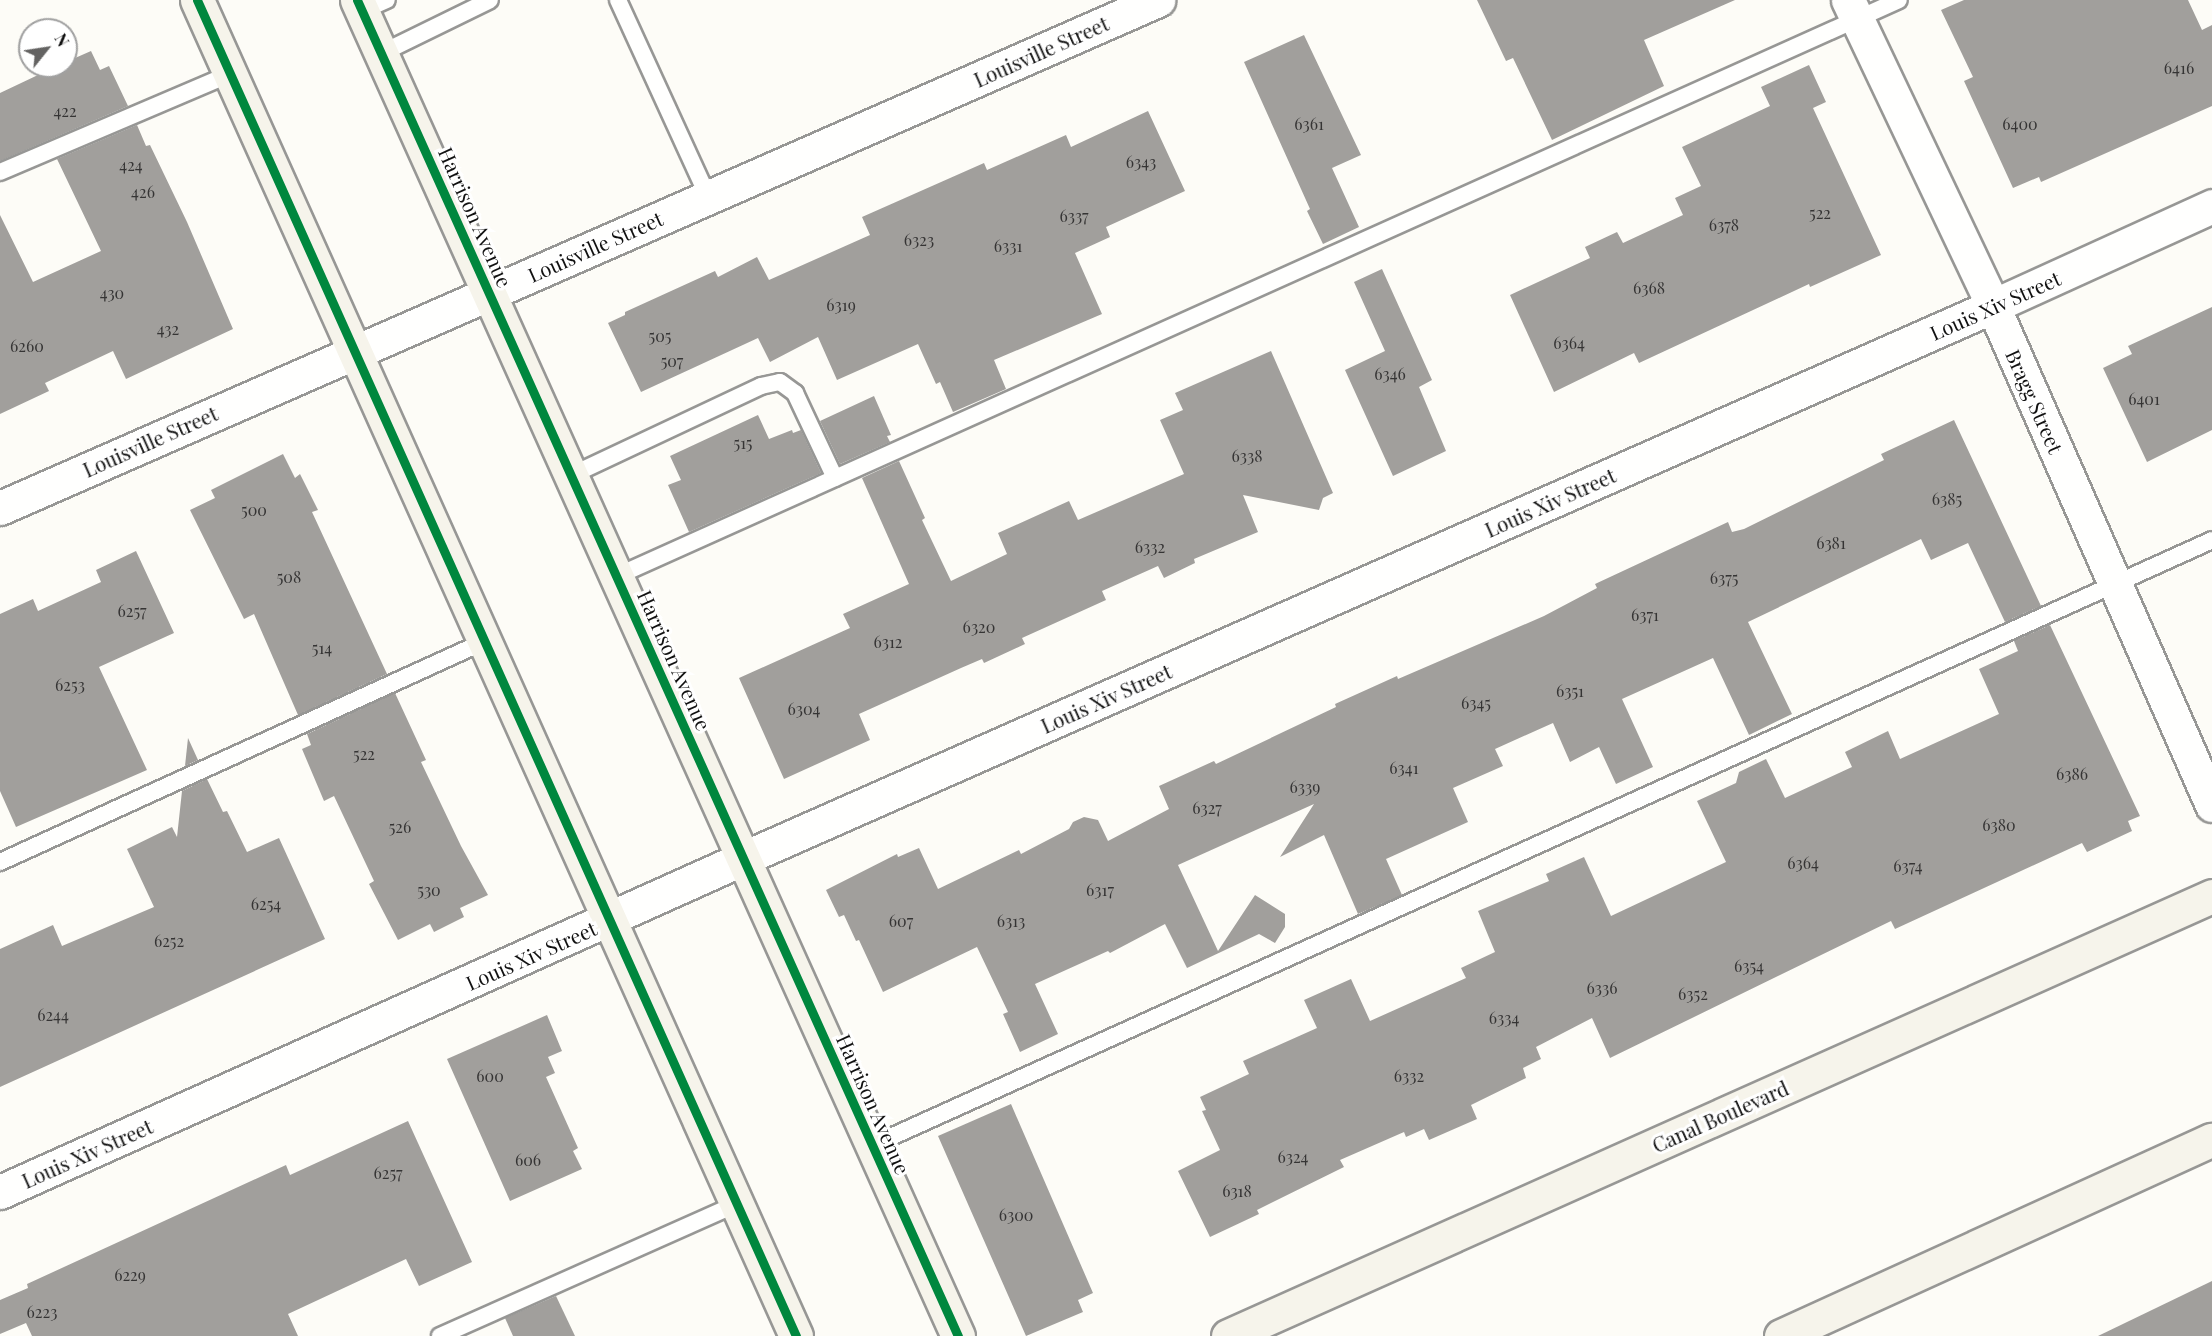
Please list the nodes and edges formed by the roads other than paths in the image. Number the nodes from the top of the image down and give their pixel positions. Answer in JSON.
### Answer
{"nodes":[{"id":1,"x":197,"y":0,"type":"edge"},
{"id":2,"x":490,"y":0,"type":"edge"},
{"id":3,"x":618,"y":0,"type":"edge"},
{"id":4,"x":1158,"y":0,"type":"edge"},
{"id":5,"x":1899,"y":0,"type":"edge"},
{"id":6,"x":368,"y":4,"type":"edge"},
{"id":7,"x":1852,"y":9,"type":"edge"},
{"id":8,"x":382,"y":52,"type":"junction"},
{"id":9,"x":230,"y":74,"type":"junction"},
{"id":10,"x":0,"y":171,"type":"edge"},
{"id":11,"x":708,"y":197,"type":"junction"},
{"id":12,"x":2212,"y":206,"type":"edge"},
{"id":13,"x":490,"y":292,"type":"junction"},
{"id":14,"x":1993,"y":306,"type":"junction"},
{"id":15,"x":354,"y":351,"type":"junction"},
{"id":16,"x":572,"y":475,"type":"junction"},
{"id":17,"x":835,"y":478,"type":"junction"},
{"id":18,"x":0,"y":508,"type":"edge"},
{"id":19,"x":2212,"y":540,"type":"edge"},
{"id":20,"x":617,"y":576,"type":"junction"},
{"id":21,"x":2115,"y":583,"type":"junction"},
{"id":22,"x":483,"y":642,"type":"junction"},
{"id":23,"x":2212,"y":806,"type":"edge"},
{"id":24,"x":744,"y":858,"type":"junction"},
{"id":25,"x":0,"y":862,"type":"edge"},
{"id":26,"x":2212,"y":896,"type":"edge"},
{"id":27,"x":609,"y":920,"type":"junction"},
{"id":28,"x":2212,"y":1140,"type":"edge"},
{"id":29,"x":873,"y":1145,"type":"junction"},
{"id":30,"x":0,"y":1192,"type":"edge"},
{"id":31,"x":736,"y":1204,"type":"junction"},
{"id":32,"x":440,"y":1336,"type":"edge"},
{"id":33,"x":796,"y":1336,"type":"edge"},
{"id":34,"x":958,"y":1336,"type":"edge"},
{"id":35,"x":1228,"y":1336,"type":"edge"},
{"id":36,"x":1781,"y":1336,"type":"edge"}],
"edges":[{"from":1,"to":9,"type":"street"},
{"from":2,"to":8,"type":"lane"},
{"from":3,"to":11,"type":"lane"},
{"from":4,"to":11,"type":"street","name":"Louisville Street"},
{"from":5,"to":7,"type":"lane"},
{"from":6,"to":8,"type":"street","name":"Harrison Avenue"},
{"from":7,"to":14,"type":"street","name":"Bragg Street"},
{"from":7,"to":17,"type":"lane"},
{"from":8,"to":13,"type":"street","name":"Harrison Avenue"},
{"from":9,"to":10,"type":"lane"},
{"from":9,"to":15,"type":"street"},
{"from":11,"to":13,"type":"street","name":"Louisville Street"},
{"from":12,"to":14,"type":"street","name":"Louis Xiv Street"},
{"from":13,"to":15,"type":"street","name":"Louisville Street"},
{"from":13,"to":16,"type":"street","name":"Harrison Avenue"},
{"from":14,"to":21,"type":"street","name":"Bragg Street"},
{"from":14,"to":24,"type":"street","name":"Louis Xiv Street"},
{"from":15,"to":18,"type":"street","name":"Louisville Street"},
{"from":15,"to":22,"type":"street"},
{"from":16,"to":17,"type":"lane"},
{"from":16,"to":20,"type":"street","name":"Harrison Avenue"},
{"from":17,"to":20,"type":"lane"},
{"from":19,"to":21,"type":"lane"},
{"from":20,"to":24,"type":"street","name":"Harrison Avenue"},
{"from":21,"to":23,"type":"street","name":"Bragg Street"},
{"from":21,"to":29,"type":"lane"},
{"from":22,"to":25,"type":"lane"},
{"from":22,"to":27,"type":"street"},
{"from":24,"to":27,"type":"street","name":"Louis Xiv Street"},
{"from":24,"to":29,"type":"street","name":"Harrison Avenue"},
{"from":26,"to":35,"type":"street","name":"Canal Boulevard"},
{"from":27,"to":30,"type":"street","name":"Louis Xiv Street"},
{"from":27,"to":31,"type":"street"},
{"from":28,"to":36,"type":"street"},
{"from":29,"to":34,"type":"street","name":"Harrison Avenue"},
{"from":31,"to":32,"type":"lane"},
{"from":31,"to":33,"type":"street"}]}
